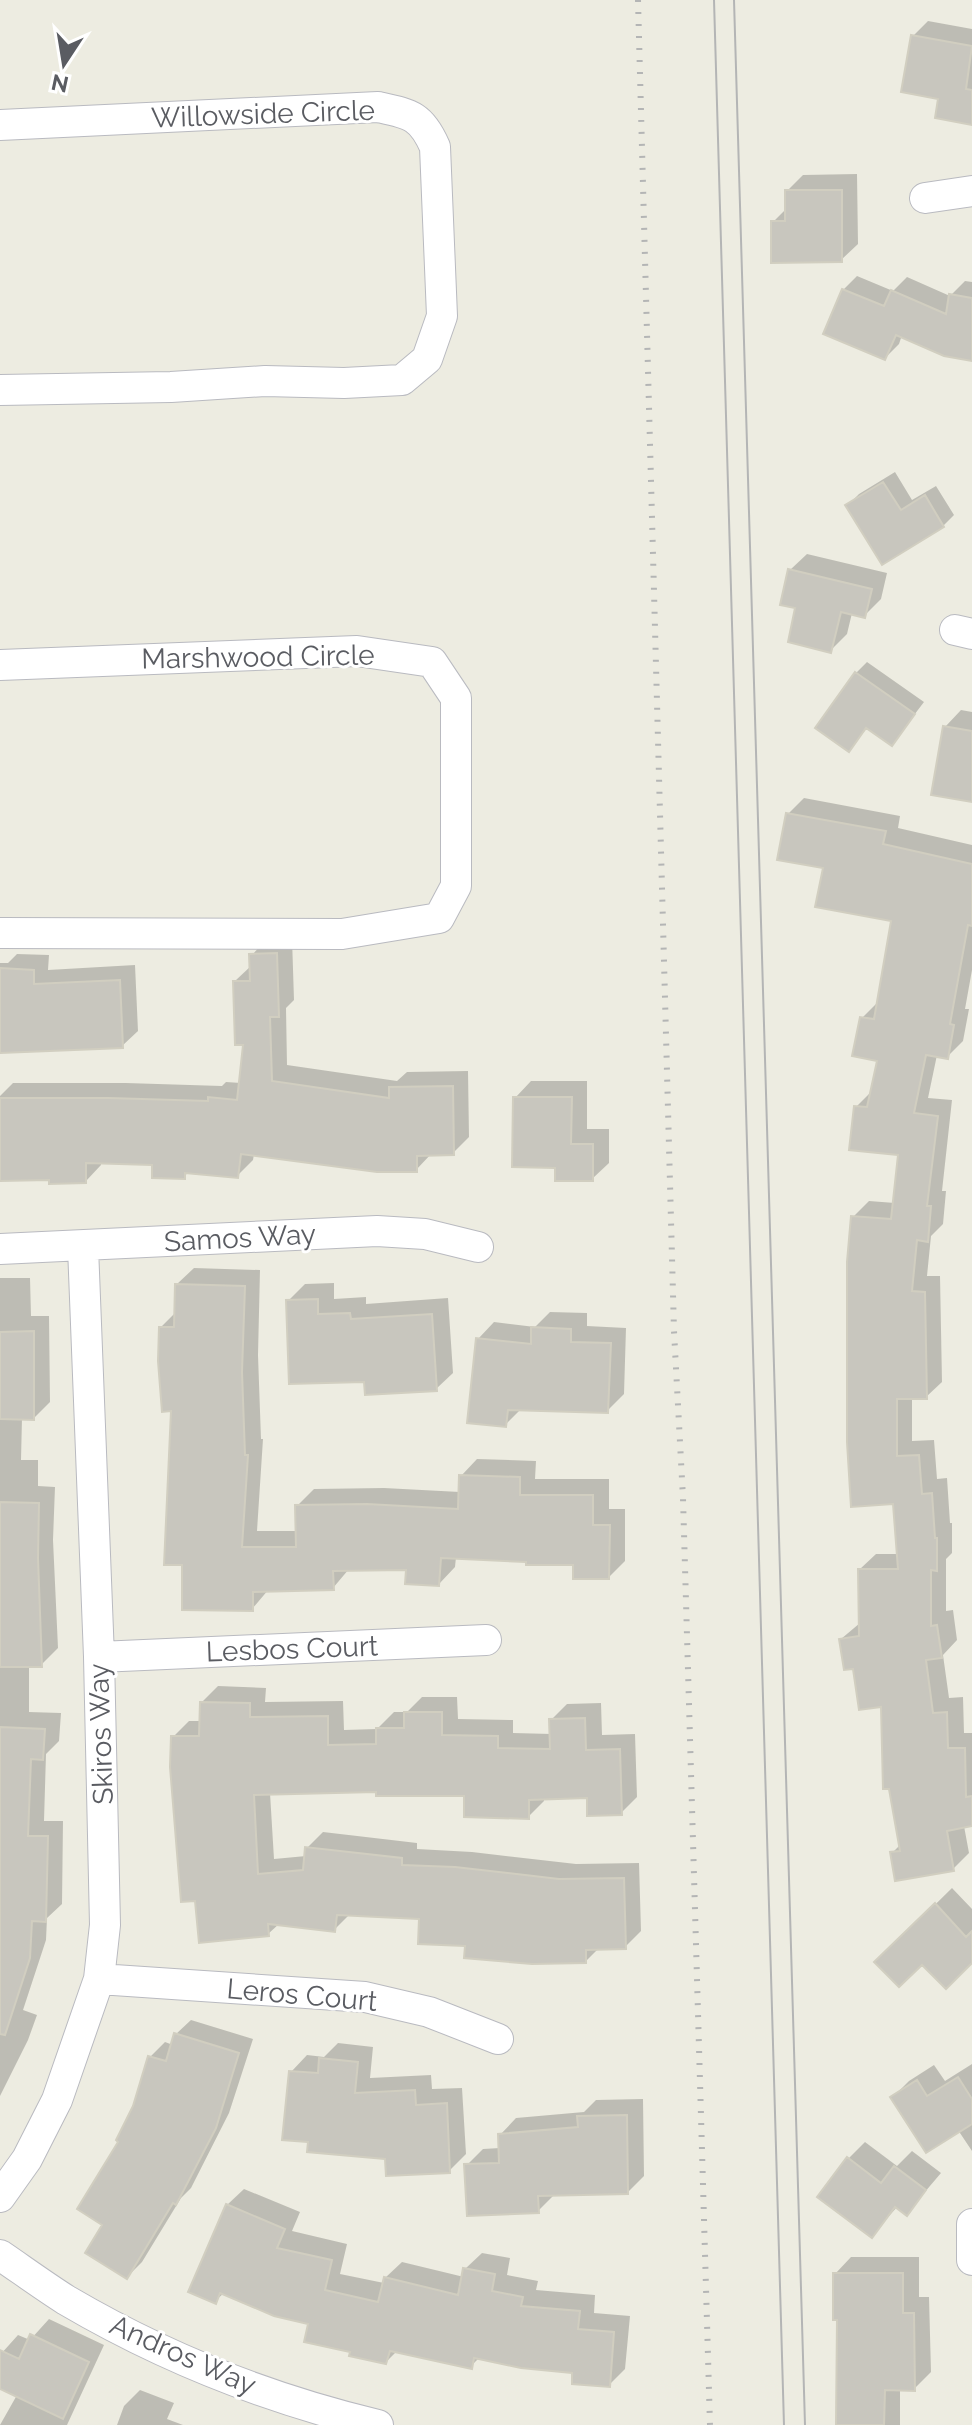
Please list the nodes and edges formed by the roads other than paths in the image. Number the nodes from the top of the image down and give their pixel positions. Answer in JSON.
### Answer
{"nodes":[{"id":1,"x":0,"y":125,"type":"edge"},
{"id":2,"x":972,"y":191,"type":"edge"},
{"id":3,"x":925,"y":198,"type":"dead end"},
{"id":4,"x":0,"y":390,"type":"edge"},
{"id":5,"x":0,"y":665,"type":"edge"},
{"id":6,"x":0,"y":933,"type":"edge"},
{"id":7,"x":83,"y":1247,"type":"junction"},
{"id":8,"x":478,"y":1247,"type":"dead end"},
{"id":9,"x":0,"y":1249,"type":"edge"},
{"id":10,"x":486,"y":1640,"type":"dead end"},
{"id":11,"x":99,"y":1657,"type":"junction"},
{"id":12,"x":99,"y":1979,"type":"junction"},
{"id":13,"x":498,"y":2039,"type":"dead end"},
{"id":14,"x":0,"y":2197,"type":"edge"},
{"id":15,"x":972,"y":2224,"type":"edge"},
{"id":16,"x":0,"y":2255,"type":"edge"},
{"id":17,"x":972,"y":2260,"type":"edge"},
{"id":18,"x":378,"y":2425,"type":"edge"}],
"edges":[{"from":1,"to":4,"type":"street","name":"Willowside Circle"},
{"from":2,"to":3,"type":"street"},
{"from":5,"to":6,"type":"street","name":"Marshwood Circle"},
{"from":7,"to":8,"type":"street","name":"Samos Way"},
{"from":7,"to":9,"type":"street","name":"Samos Way"},
{"from":7,"to":11,"type":"street","name":"Skiros Way"},
{"from":10,"to":11,"type":"street","name":"Lesbos Court"},
{"from":11,"to":12,"type":"street","name":"Skiros Way"},
{"from":12,"to":13,"type":"street","name":"Leros Court"},
{"from":12,"to":14,"type":"street","name":"Skiros Way"},
{"from":15,"to":17,"type":"street"},
{"from":16,"to":18,"type":"street","name":"Andros Way"}]}
